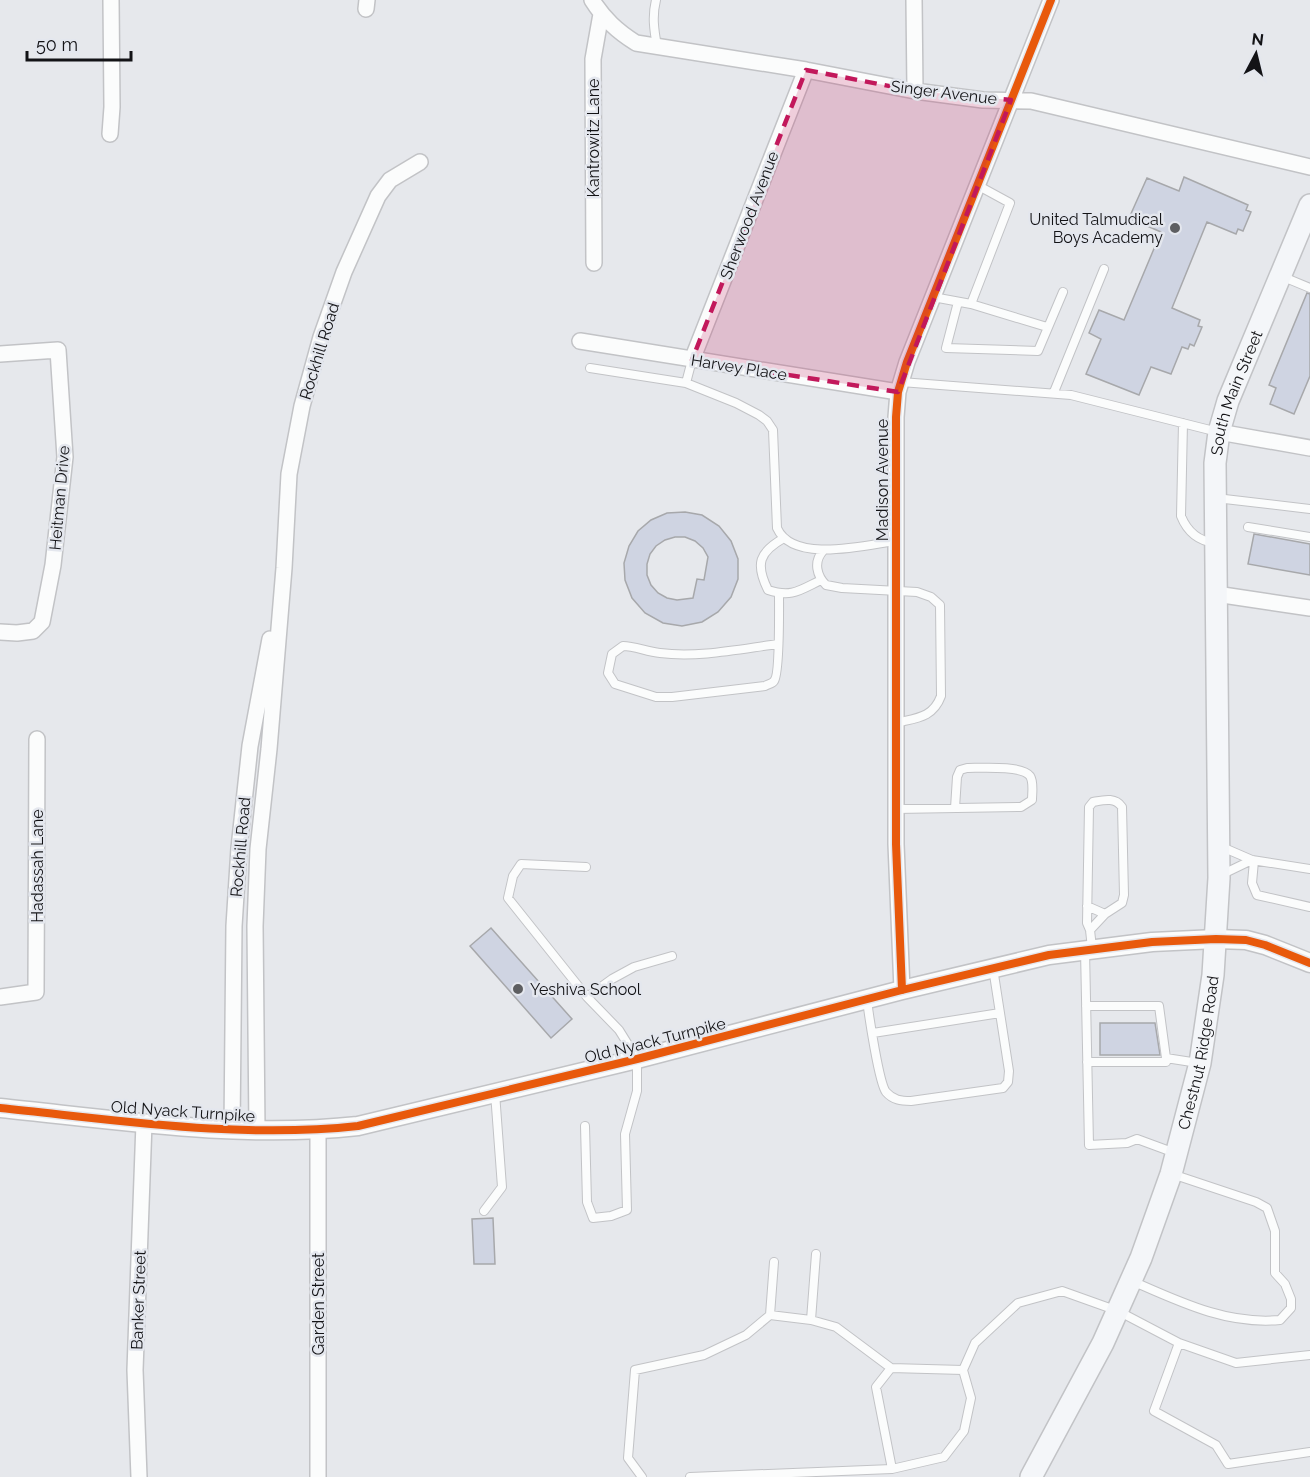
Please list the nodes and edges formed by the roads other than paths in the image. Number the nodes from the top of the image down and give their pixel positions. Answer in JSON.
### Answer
{"nodes":[{"id":1,"x":111,"y":0,"type":"edge"},
{"id":2,"x":592,"y":0,"type":"edge"},
{"id":3,"x":656,"y":0,"type":"edge"},
{"id":4,"x":914,"y":0,"type":"edge"},
{"id":5,"x":1051,"y":0,"type":"edge"},
{"id":6,"x":600,"y":14,"type":"junction"},
{"id":7,"x":657,"y":46,"type":"junction"},
{"id":8,"x":806,"y":70,"type":"junction"},
{"id":9,"x":915,"y":91,"type":"junction"},
{"id":10,"x":1011,"y":100,"type":"junction"},
{"id":11,"x":110,"y":134,"type":"dead end"},
{"id":12,"x":420,"y":162,"type":"dead end"},
{"id":13,"x":1310,"y":167,"type":"edge"},
{"id":14,"x":977,"y":185,"type":"junction"},
{"id":15,"x":1310,"y":205,"type":"edge"},
{"id":16,"x":594,"y":263,"type":"dead end"},
{"id":17,"x":1104,"y":269,"type":"dead end"},
{"id":18,"x":1281,"y":275,"type":"junction"},
{"id":19,"x":1310,"y":288,"type":"edge"},
{"id":20,"x":1063,"y":292,"type":"dead end"},
{"id":21,"x":933,"y":297,"type":"junction"},
{"id":22,"x":958,"y":302,"type":"junction"},
{"id":23,"x":971,"y":304,"type":"junction"},
{"id":24,"x":1047,"y":327,"type":"junction"},
{"id":25,"x":580,"y":341,"type":"dead end"},
{"id":26,"x":0,"y":354,"type":"edge"},
{"id":27,"x":692,"y":360,"type":"junction"},
{"id":28,"x":590,"y":368,"type":"dead end"},
{"id":29,"x":686,"y":383,"type":"junction"},
{"id":30,"x":899,"y":387,"type":"junction"},
{"id":31,"x":1054,"y":392,"type":"junction"},
{"id":32,"x":1183,"y":423,"type":"junction"},
{"id":33,"x":1219,"y":432,"type":"junction"},
{"id":34,"x":1310,"y":447,"type":"edge"},
{"id":35,"x":1214,"y":498,"type":"junction"},
{"id":36,"x":1310,"y":509,"type":"edge"},
{"id":37,"x":1248,"y":527,"type":"dead end"},
{"id":38,"x":1310,"y":537,"type":"edge"},
{"id":39,"x":784,"y":538,"type":"junction"},
{"id":40,"x":895,"y":541,"type":"junction"},
{"id":41,"x":1215,"y":543,"type":"junction"},
{"id":42,"x":823,"y":551,"type":"junction"},
{"id":43,"x":284,"y":568,"type":"junction"},
{"id":44,"x":823,"y":583,"type":"junction"},
{"id":45,"x":895,"y":591,"type":"junction"},
{"id":46,"x":779,"y":594,"type":"junction"},
{"id":47,"x":1216,"y":594,"type":"junction"},
{"id":48,"x":1310,"y":608,"type":"edge"},
{"id":49,"x":0,"y":632,"type":"edge"},
{"id":50,"x":778,"y":644,"type":"junction"},
{"id":51,"x":895,"y":723,"type":"junction"},
{"id":52,"x":38,"y":739,"type":"dead end"},
{"id":53,"x":955,"y":808,"type":"junction"},
{"id":54,"x":896,"y":809,"type":"junction"},
{"id":55,"x":1218,"y":845,"type":"junction"},
{"id":56,"x":1253,"y":861,"type":"junction"},
{"id":57,"x":586,"y":867,"type":"dead end"},
{"id":58,"x":1310,"y":869,"type":"edge"},
{"id":59,"x":1219,"y":876,"type":"junction"},
{"id":60,"x":1087,"y":906,"type":"junction"},
{"id":61,"x":1310,"y":907,"type":"edge"},
{"id":62,"x":1105,"y":914,"type":"junction"},
{"id":63,"x":1216,"y":939,"type":"junction"},
{"id":64,"x":1089,"y":942,"type":"junction"},
{"id":65,"x":672,"y":956,"type":"dead end"},
{"id":66,"x":1310,"y":963,"type":"edge"},
{"id":67,"x":993,"y":968,"type":"junction"},
{"id":68,"x":902,"y":990,"type":"junction"},
{"id":69,"x":0,"y":997,"type":"edge"},
{"id":70,"x":586,"y":997,"type":"junction"},
{"id":71,"x":866,"y":999,"type":"junction"},
{"id":72,"x":1086,"y":1006,"type":"junction"},
{"id":73,"x":1000,"y":1013,"type":"junction"},
{"id":74,"x":873,"y":1033,"type":"junction"},
{"id":75,"x":1166,"y":1058,"type":"junction"},
{"id":76,"x":637,"y":1059,"type":"junction"},
{"id":77,"x":1087,"y":1062,"type":"junction"},
{"id":78,"x":1200,"y":1063,"type":"junction"},
{"id":79,"x":495,"y":1093,"type":"junction"},
{"id":80,"x":0,"y":1107,"type":"edge"},
{"id":81,"x":144,"y":1123,"type":"junction"},
{"id":82,"x":585,"y":1126,"type":"dead end"},
{"id":83,"x":232,"y":1129,"type":"junction"},
{"id":84,"x":257,"y":1130,"type":"junction"},
{"id":85,"x":318,"y":1130,"type":"junction"},
{"id":86,"x":1177,"y":1153,"type":"junction"},
{"id":87,"x":1171,"y":1174,"type":"junction"},
{"id":88,"x":484,"y":1211,"type":"dead end"},
{"id":89,"x":816,"y":1254,"type":"dead end"},
{"id":90,"x":774,"y":1262,"type":"dead end"},
{"id":91,"x":1131,"y":1281,"type":"junction"},
{"id":92,"x":1118,"y":1311,"type":"junction"},
{"id":93,"x":770,"y":1315,"type":"junction"},
{"id":94,"x":811,"y":1320,"type":"junction"},
{"id":95,"x":1179,"y":1343,"type":"junction"},
{"id":96,"x":1310,"y":1355,"type":"edge"},
{"id":97,"x":891,"y":1368,"type":"junction"},
{"id":98,"x":963,"y":1370,"type":"junction"},
{"id":99,"x":1310,"y":1452,"type":"edge"},
{"id":100,"x":892,"y":1469,"type":"junction"},
{"id":101,"x":139,"y":1477,"type":"edge"},
{"id":102,"x":318,"y":1477,"type":"edge"},
{"id":103,"x":642,"y":1477,"type":"edge"},
{"id":104,"x":690,"y":1477,"type":"edge"},
{"id":105,"x":1030,"y":1477,"type":"edge"}],
"edges":[{"from":1,"to":11,"type":"street"},
{"from":2,"to":6,"type":"street","name":"Singer Avenue"},
{"from":3,"to":7,"type":"lane"},
{"from":4,"to":9,"type":"street"},
{"from":5,"to":10,"type":"street","name":"Madison Avenue"},
{"from":6,"to":7,"type":"street","name":"Singer Avenue"},
{"from":6,"to":16,"type":"street","name":"Kantrowitz Lane"},
{"from":7,"to":8,"type":"street","name":"Singer Avenue"},
{"from":8,"to":9,"type":"street","name":"Singer Avenue"},
{"from":8,"to":27,"type":"street","name":"Sherwood Avenue"},
{"from":9,"to":10,"type":"street","name":"Singer Avenue"},
{"from":10,"to":13,"type":"street","name":"Singer Avenue"},
{"from":10,"to":14,"type":"street","name":"Madison Avenue"},
{"from":12,"to":43,"type":"street","name":"Rockhill Road"},
{"from":14,"to":21,"type":"street","name":"Madison Avenue"},
{"from":14,"to":23,"type":"lane"},
{"from":15,"to":18,"type":"main road","name":"South Main Street"},
{"from":17,"to":31,"type":"lane"},
{"from":18,"to":19,"type":"lane"},
{"from":18,"to":33,"type":"main road","name":"South Main Street"},
{"from":20,"to":24,"type":"lane"},
{"from":21,"to":22,"type":"lane"},
{"from":21,"to":30,"type":"street","name":"Madison Avenue"},
{"from":22,"to":23,"type":"lane"},
{"from":22,"to":24,"type":"lane"},
{"from":23,"to":24,"type":"lane"},
{"from":25,"to":27,"type":"street","name":"Harvey Place"},
{"from":26,"to":49,"type":"street","name":"Heitman Drive"},
{"from":27,"to":29,"type":"lane"},
{"from":27,"to":30,"type":"street","name":"Harvey Place"},
{"from":28,"to":29,"type":"lane"},
{"from":29,"to":39,"type":"lane"},
{"from":30,"to":31,"type":"lane"},
{"from":30,"to":40,"type":"street","name":"Madison Avenue"},
{"from":31,"to":32,"type":"lane"},
{"from":32,"to":33,"type":"lane"},
{"from":32,"to":41,"type":"lane"},
{"from":33,"to":34,"type":"street"},
{"from":33,"to":35,"type":"main road","name":"South Main Street"},
{"from":35,"to":36,"type":"lane"},
{"from":35,"to":41,"type":"main road","name":"South Main Street"},
{"from":37,"to":38,"type":"lane"},
{"from":39,"to":42,"type":"lane"},
{"from":39,"to":46,"type":"lane"},
{"from":40,"to":42,"type":"lane"},
{"from":40,"to":45,"type":"street","name":"Madison Avenue"},
{"from":41,"to":47,"type":"main road","name":"South Main Street"},
{"from":42,"to":44,"type":"lane"},
{"from":43,"to":83,"type":"street","name":"Rockhill Road"},
{"from":43,"to":84,"type":"street","name":"Rockhill Road"},
{"from":44,"to":45,"type":"lane"},
{"from":44,"to":46,"type":"lane"},
{"from":45,"to":51,"type":"street","name":"Madison Avenue"},
{"from":45,"to":51,"type":"lane"},
{"from":46,"to":50,"type":"lane"},
{"from":47,"to":48,"type":"street"},
{"from":47,"to":55,"type":"main road","name":"Chestnut Ridge Road"},
{"from":50,"to":50,"type":"lane"},
{"from":51,"to":54,"type":"street","name":"Madison Avenue"},
{"from":52,"to":69,"type":"street","name":"Hadassah Lane"},
{"from":53,"to":53,"type":"lane"},
{"from":53,"to":54,"type":"lane"},
{"from":54,"to":68,"type":"street","name":"Madison Avenue"},
{"from":55,"to":56,"type":"lane"},
{"from":55,"to":59,"type":"main road","name":"Chestnut Ridge Road"},
{"from":56,"to":58,"type":"lane"},
{"from":56,"to":59,"type":"lane"},
{"from":56,"to":61,"type":"lane"},
{"from":57,"to":70,"type":"lane"},
{"from":59,"to":63,"type":"main road","name":"Chestnut Ridge Road"},
{"from":60,"to":62,"type":"lane"},
{"from":60,"to":62,"type":"lane"},
{"from":60,"to":64,"type":"lane"},
{"from":62,"to":64,"type":"lane"},
{"from":63,"to":64,"type":"street","name":"Old Nyack Turnpike"},
{"from":63,"to":66,"type":"street","name":"Old Nyack Turnpike"},
{"from":63,"to":78,"type":"main road","name":"Chestnut Ridge Road"},
{"from":64,"to":67,"type":"street","name":"Old Nyack Turnpike"},
{"from":64,"to":72,"type":"lane"},
{"from":65,"to":70,"type":"lane"},
{"from":67,"to":68,"type":"street","name":"Old Nyack Turnpike"},
{"from":67,"to":73,"type":"lane"},
{"from":68,"to":71,"type":"street","name":"Old Nyack Turnpike"},
{"from":70,"to":76,"type":"lane"},
{"from":71,"to":74,"type":"lane"},
{"from":71,"to":76,"type":"street","name":"Old Nyack Turnpike"},
{"from":72,"to":75,"type":"lane"},
{"from":72,"to":77,"type":"lane"},
{"from":73,"to":74,"type":"lane"},
{"from":73,"to":74,"type":"lane"},
{"from":75,"to":77,"type":"lane"},
{"from":75,"to":78,"type":"lane"},
{"from":76,"to":79,"type":"street","name":"Old Nyack Turnpike"},
{"from":76,"to":82,"type":"lane"},
{"from":77,"to":86,"type":"lane"},
{"from":78,"to":86,"type":"main road","name":"Chestnut Ridge Road"},
{"from":79,"to":85,"type":"street","name":"Old Nyack Turnpike"},
{"from":79,"to":88,"type":"lane"},
{"from":80,"to":81,"type":"street","name":"Old Nyack Turnpike"},
{"from":81,"to":83,"type":"street","name":"Old Nyack Turnpike"},
{"from":81,"to":101,"type":"street","name":"Banker Street"},
{"from":83,"to":84,"type":"street","name":"Old Nyack Turnpike"},
{"from":84,"to":85,"type":"street","name":"Old Nyack Turnpike"},
{"from":85,"to":102,"type":"street","name":"Garden Street"},
{"from":86,"to":87,"type":"main road","name":"Chestnut Ridge Road"},
{"from":87,"to":91,"type":"main road","name":"Chestnut Ridge Road"},
{"from":87,"to":91,"type":"lane"},
{"from":89,"to":94,"type":"lane"},
{"from":90,"to":93,"type":"lane"},
{"from":91,"to":92,"type":"main road","name":"Chestnut Ridge Road"},
{"from":92,"to":95,"type":"lane"},
{"from":92,"to":98,"type":"lane"},
{"from":92,"to":105,"type":"main road","name":"Chestnut Ridge Road"},
{"from":93,"to":94,"type":"lane"},
{"from":93,"to":103,"type":"lane"},
{"from":94,"to":97,"type":"lane"},
{"from":95,"to":96,"type":"lane"},
{"from":95,"to":99,"type":"lane"},
{"from":97,"to":98,"type":"lane"},
{"from":97,"to":100,"type":"lane"},
{"from":98,"to":100,"type":"lane"},
{"from":100,"to":104,"type":"lane"}]}
